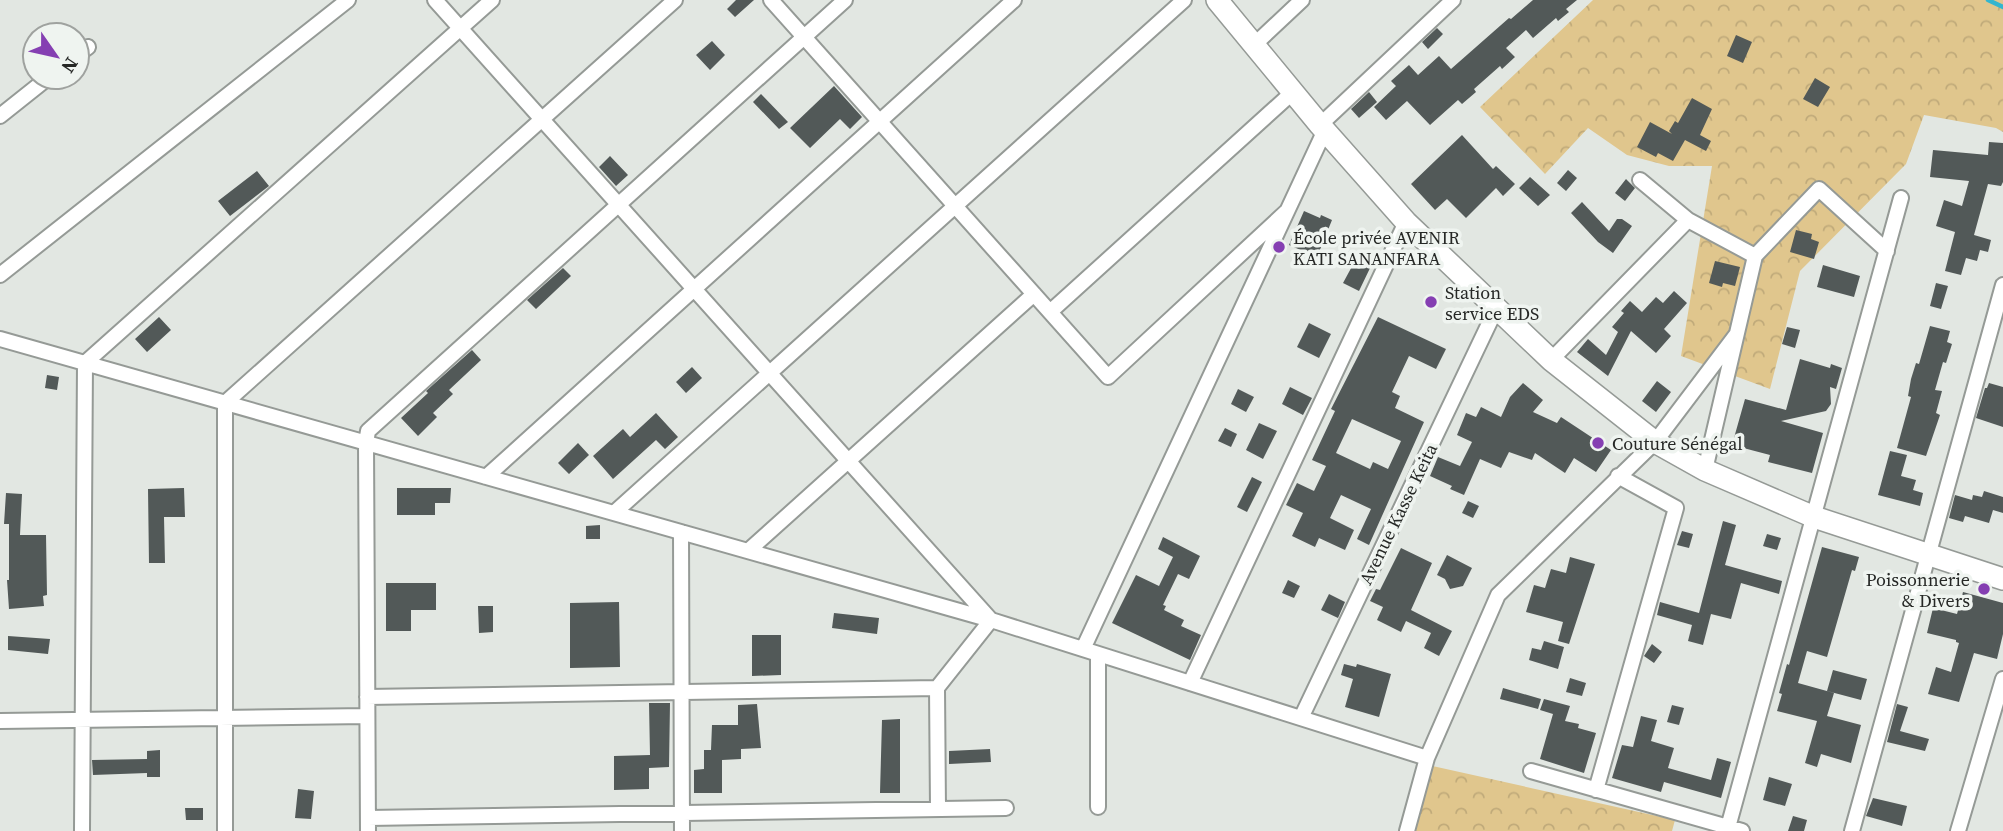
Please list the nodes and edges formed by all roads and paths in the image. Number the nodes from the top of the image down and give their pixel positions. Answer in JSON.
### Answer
{"nodes":[{"id":1,"x":348,"y":0,"type":"edge"},
{"id":2,"x":435,"y":0,"type":"edge"},
{"id":3,"x":492,"y":0,"type":"edge"},
{"id":4,"x":675,"y":0,"type":"edge"},
{"id":5,"x":771,"y":0,"type":"edge"},
{"id":6,"x":845,"y":0,"type":"edge"},
{"id":7,"x":1014,"y":0,"type":"edge"},
{"id":8,"x":1184,"y":0,"type":"edge"},
{"id":9,"x":1217,"y":0,"type":"edge"},
{"id":10,"x":1303,"y":0,"type":"edge"},
{"id":11,"x":1453,"y":0,"type":"edge"},
{"id":12,"x":461,"y":28,"type":"junction"},
{"id":13,"x":804,"y":37,"type":"junction"},
{"id":14,"x":1254,"y":45,"type":"junction"},
{"id":15,"x":31,"y":91,"type":"edge"},
{"id":16,"x":1293,"y":92,"type":"junction"},
{"id":17,"x":0,"y":116,"type":"edge"},
{"id":18,"x":542,"y":120,"type":"junction"},
{"id":19,"x":880,"y":121,"type":"junction"},
{"id":20,"x":1322,"y":127,"type":"junction"},
{"id":21,"x":1640,"y":180,"type":"dead end"},
{"id":22,"x":1901,"y":198,"type":"dead end"},
{"id":23,"x":618,"y":204,"type":"junction"},
{"id":24,"x":955,"y":206,"type":"junction"},
{"id":25,"x":1286,"y":212,"type":"junction"},
{"id":26,"x":1688,"y":220,"type":"junction"},
{"id":27,"x":1406,"y":222,"type":"junction"},
{"id":28,"x":1887,"y":251,"type":"junction"},
{"id":29,"x":1755,"y":256,"type":"junction"},
{"id":30,"x":0,"y":275,"type":"edge"},
{"id":31,"x":2003,"y":285,"type":"edge"},
{"id":32,"x":694,"y":289,"type":"junction"},
{"id":33,"x":1034,"y":294,"type":"junction"},
{"id":34,"x":1496,"y":309,"type":"junction"},
{"id":35,"x":1050,"y":312,"type":"junction"},
{"id":36,"x":1736,"y":335,"type":"junction"},
{"id":37,"x":0,"y":339,"type":"edge"},
{"id":38,"x":1551,"y":360,"type":"junction"},
{"id":39,"x":85,"y":363,"type":"junction"},
{"id":40,"x":770,"y":373,"type":"junction"},
{"id":41,"x":225,"y":403,"type":"junction"},
{"id":42,"x":1655,"y":442,"type":"junction"},
{"id":43,"x":366,"y":443,"type":"junction"},
{"id":44,"x":849,"y":461,"type":"junction"},
{"id":45,"x":1705,"y":470,"type":"junction"},
{"id":46,"x":1618,"y":476,"type":"junction"},
{"id":47,"x":486,"y":477,"type":"junction"},
{"id":48,"x":614,"y":513,"type":"junction"},
{"id":49,"x":1814,"y":516,"type":"junction"},
{"id":50,"x":681,"y":532,"type":"junction"},
{"id":51,"x":748,"y":551,"type":"junction"},
{"id":52,"x":1928,"y":554,"type":"junction"},
{"id":53,"x":2003,"y":579,"type":"edge"},
{"id":54,"x":991,"y":620,"type":"junction"},
{"id":55,"x":1090,"y":652,"type":"junction"},
{"id":56,"x":2003,"y":679,"type":"edge"},
{"id":57,"x":1190,"y":683,"type":"junction"},
{"id":58,"x":937,"y":688,"type":"junction"},
{"id":59,"x":681,"y":692,"type":"junction"},
{"id":60,"x":367,"y":697,"type":"junction"},
{"id":61,"x":367,"y":716,"type":"junction"},
{"id":62,"x":224,"y":718,"type":"junction"},
{"id":63,"x":1301,"y":718,"type":"junction"},
{"id":64,"x":81,"y":720,"type":"junction"},
{"id":65,"x":0,"y":721,"type":"edge"},
{"id":66,"x":1427,"y":758,"type":"junction"},
{"id":67,"x":1531,"y":771,"type":"dead end"},
{"id":68,"x":1596,"y":790,"type":"junction"},
{"id":69,"x":1098,"y":807,"type":"dead end"},
{"id":70,"x":1006,"y":808,"type":"dead end"},
{"id":71,"x":938,"y":809,"type":"junction"},
{"id":72,"x":682,"y":813,"type":"junction"},
{"id":73,"x":368,"y":824,"type":"edge"},
{"id":74,"x":1732,"y":830,"type":"edge"},
{"id":75,"x":82,"y":831,"type":"edge"},
{"id":76,"x":225,"y":831,"type":"edge"},
{"id":77,"x":682,"y":831,"type":"edge"},
{"id":78,"x":1407,"y":831,"type":"edge"},
{"id":79,"x":1852,"y":831,"type":"edge"},
{"id":80,"x":1958,"y":831,"type":"edge"}],
"edges":[{"from":1,"to":30,"type":"street"},
{"from":2,"to":12,"type":"street"},
{"from":3,"to":12,"type":"street"},
{"from":4,"to":18,"type":"street"},
{"from":5,"to":13,"type":"street"},
{"from":6,"to":13,"type":"street"},
{"from":7,"to":19,"type":"street"},
{"from":8,"to":24,"type":"street"},
{"from":9,"to":14,"type":"main road"},
{"from":10,"to":14,"type":"street"},
{"from":11,"to":20,"type":"street"},
{"from":12,"to":18,"type":"street"},
{"from":12,"to":39,"type":"street"},
{"from":13,"to":19,"type":"street"},
{"from":13,"to":23,"type":"street"},
{"from":14,"to":16,"type":"main road"},
{"from":15,"to":17,"type":"street"},
{"from":16,"to":20,"type":"main road"},
{"from":16,"to":35,"type":"street"},
{"from":18,"to":23,"type":"street"},
{"from":18,"to":41,"type":"street"},
{"from":19,"to":24,"type":"street"},
{"from":19,"to":32,"type":"street"},
{"from":20,"to":25,"type":"street"},
{"from":20,"to":27,"type":"main road"},
{"from":21,"to":26,"type":"street"},
{"from":22,"to":28,"type":"street"},
{"from":23,"to":32,"type":"street"},
{"from":23,"to":43,"type":"street"},
{"from":24,"to":33,"type":"street"},
{"from":24,"to":40,"type":"street"},
{"from":25,"to":35,"type":"street"},
{"from":25,"to":55,"type":"street"},
{"from":26,"to":29,"type":"street"},
{"from":26,"to":38,"type":"street"},
{"from":27,"to":34,"type":"main road"},
{"from":27,"to":57,"type":"street"},
{"from":28,"to":29,"type":"street"},
{"from":28,"to":49,"type":"street"},
{"from":29,"to":36,"type":"street"},
{"from":31,"to":52,"type":"street"},
{"from":32,"to":40,"type":"street"},
{"from":32,"to":47,"type":"street"},
{"from":33,"to":35,"type":"street"},
{"from":33,"to":44,"type":"street"},
{"from":34,"to":38,"type":"main road"},
{"from":34,"to":63,"type":"street","name":"Avenue Kasse Keita"},
{"from":36,"to":42,"type":"street"},
{"from":36,"to":45,"type":"street"},
{"from":37,"to":39,"type":"street"},
{"from":38,"to":42,"type":"main road"},
{"from":39,"to":41,"type":"street"},
{"from":39,"to":64,"type":"street"},
{"from":40,"to":44,"type":"street"},
{"from":40,"to":48,"type":"street"},
{"from":41,"to":43,"type":"street"},
{"from":41,"to":62,"type":"street"},
{"from":42,"to":45,"type":"main road"},
{"from":42,"to":46,"type":"street"},
{"from":43,"to":47,"type":"street"},
{"from":43,"to":60,"type":"street"},
{"from":44,"to":51,"type":"street"},
{"from":44,"to":54,"type":"street"},
{"from":45,"to":49,"type":"main road"},
{"from":46,"to":66,"type":"street"},
{"from":46,"to":68,"type":"street"},
{"from":47,"to":48,"type":"street"},
{"from":48,"to":50,"type":"street"},
{"from":49,"to":52,"type":"main road"},
{"from":49,"to":74,"type":"street"},
{"from":50,"to":51,"type":"street"},
{"from":50,"to":59,"type":"street"},
{"from":51,"to":54,"type":"street"},
{"from":52,"to":53,"type":"main road"},
{"from":52,"to":79,"type":"street"},
{"from":54,"to":55,"type":"street"},
{"from":54,"to":58,"type":"street"},
{"from":55,"to":57,"type":"street"},
{"from":55,"to":69,"type":"street"},
{"from":56,"to":80,"type":"street"},
{"from":57,"to":63,"type":"street"},
{"from":58,"to":59,"type":"street"},
{"from":58,"to":71,"type":"street"},
{"from":59,"to":60,"type":"street"},
{"from":59,"to":72,"type":"street"},
{"from":60,"to":61,"type":"street"},
{"from":61,"to":62,"type":"street"},
{"from":61,"to":73,"type":"street"},
{"from":62,"to":64,"type":"street"},
{"from":62,"to":76,"type":"street"},
{"from":63,"to":66,"type":"street"},
{"from":64,"to":65,"type":"street"},
{"from":64,"to":75,"type":"street"},
{"from":66,"to":78,"type":"street"},
{"from":67,"to":68,"type":"street"},
{"from":68,"to":74,"type":"street"},
{"from":70,"to":71,"type":"street"},
{"from":71,"to":72,"type":"street"},
{"from":72,"to":73,"type":"street"},
{"from":72,"to":77,"type":"street"}]}
